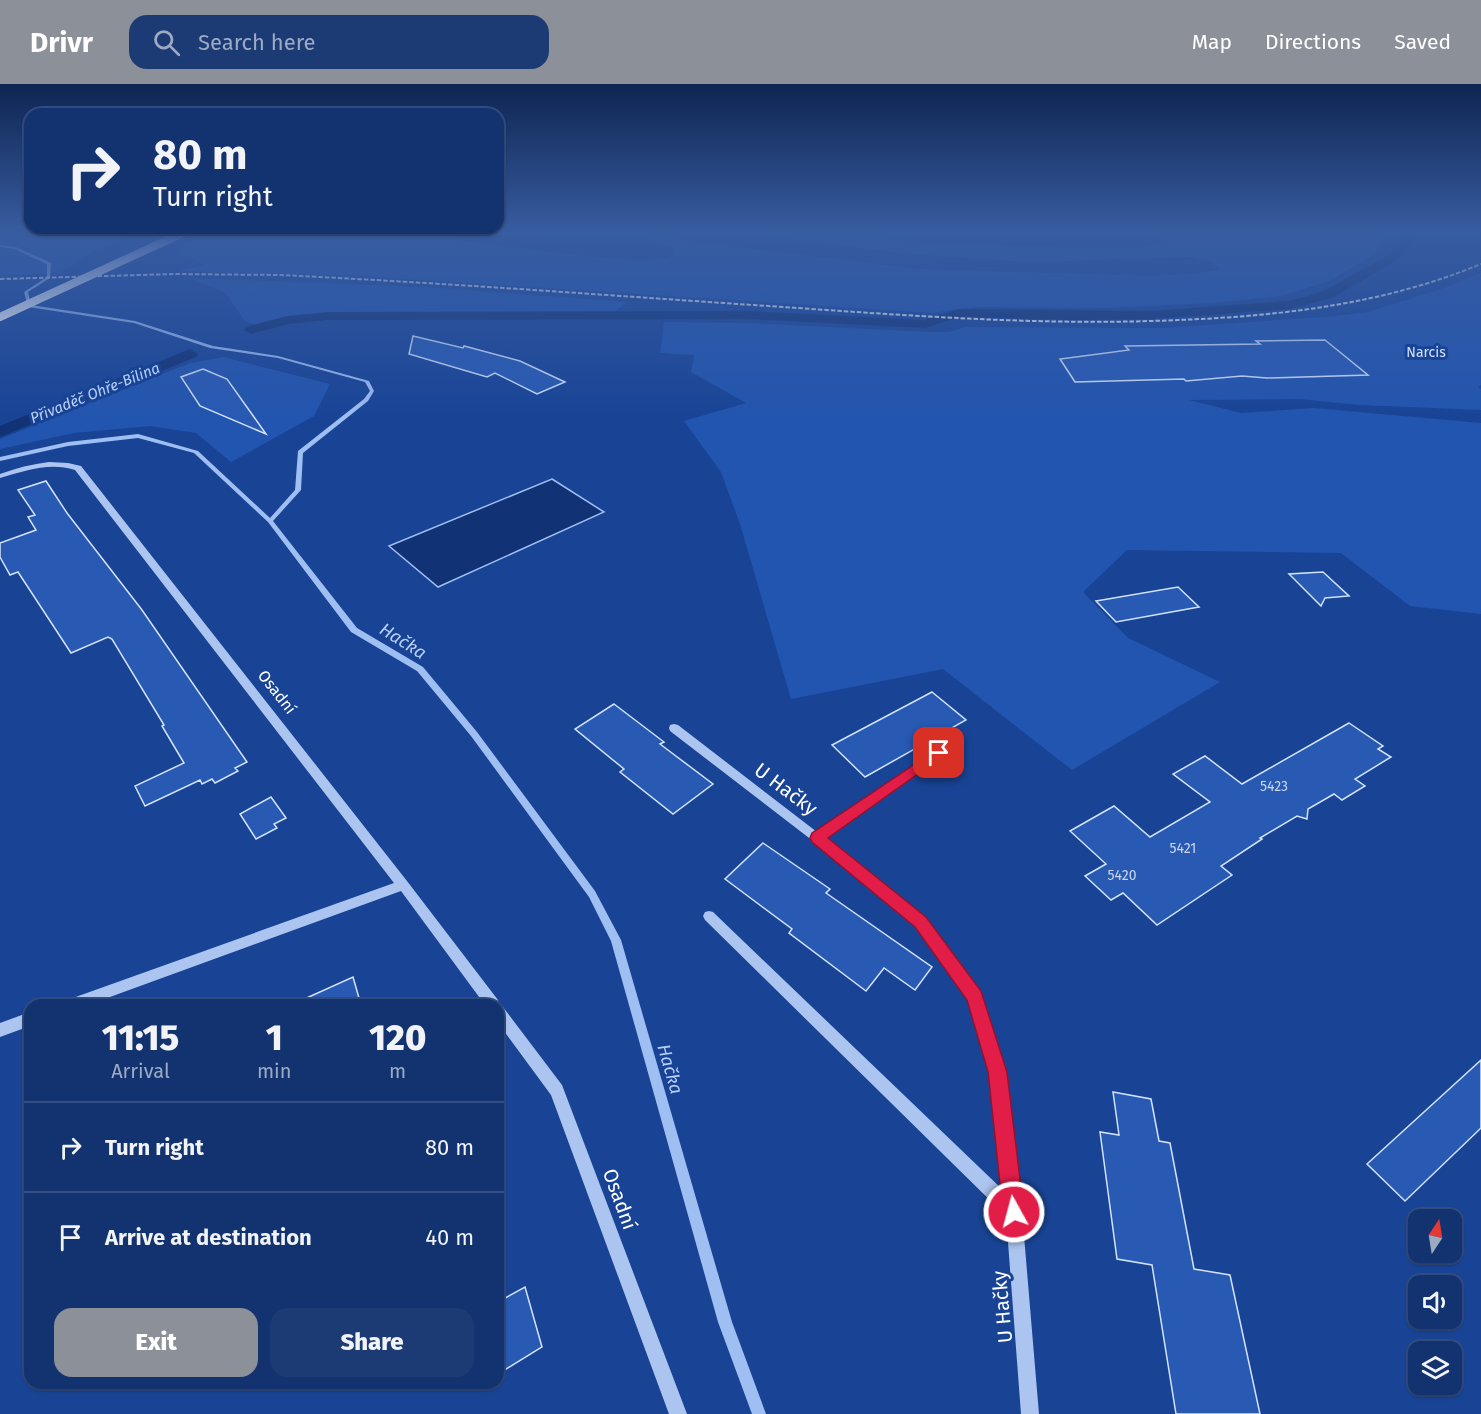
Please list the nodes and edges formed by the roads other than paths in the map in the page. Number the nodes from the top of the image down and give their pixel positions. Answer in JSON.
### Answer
{"nodes":[{"id":1,"x":50,"y":294,"type":"edge"},
{"id":2,"x":0,"y":317,"type":"edge"},
{"id":3,"x":0,"y":476,"type":"edge"},
{"id":4,"x":674,"y":728,"type":"dead end"},
{"id":5,"x":939,"y":753,"type":"dead end"},
{"id":6,"x":817,"y":838,"type":"junction"},
{"id":7,"x":403,"y":885,"type":"junction"},
{"id":8,"x":709,"y":916,"type":"dead end"},
{"id":9,"x":87,"y":999,"type":"edge"},
{"id":10,"x":488,"y":999,"type":"edge"},
{"id":11,"x":504,"y":1020,"type":"edge"},
{"id":12,"x":24,"y":1021,"type":"edge"},
{"id":13,"x":0,"y":1030,"type":"edge"},
{"id":14,"x":1014,"y":1212,"type":"junction"},
{"id":15,"x":678,"y":1414,"type":"edge"},
{"id":16,"x":1030,"y":1414,"type":"edge"}],
"edges":[{"from":1,"to":2,"type":"highway","bridge":true},
{"from":3,"to":7,"type":"street","name":"Osadní"},
{"from":4,"to":6,"type":"street","name":"U Hačky"},
{"from":5,"to":6,"type":"street"},
{"from":6,"to":14,"type":"street","name":"U Hačky"},
{"from":7,"to":9,"type":"street"},
{"from":7,"to":10,"type":"street","name":"Osadní"},
{"from":8,"to":14,"type":"street"},
{"from":11,"to":15,"type":"street","name":"Osadní"},
{"from":12,"to":13,"type":"street"},
{"from":14,"to":16,"type":"street","name":"U Hačky"}]}
